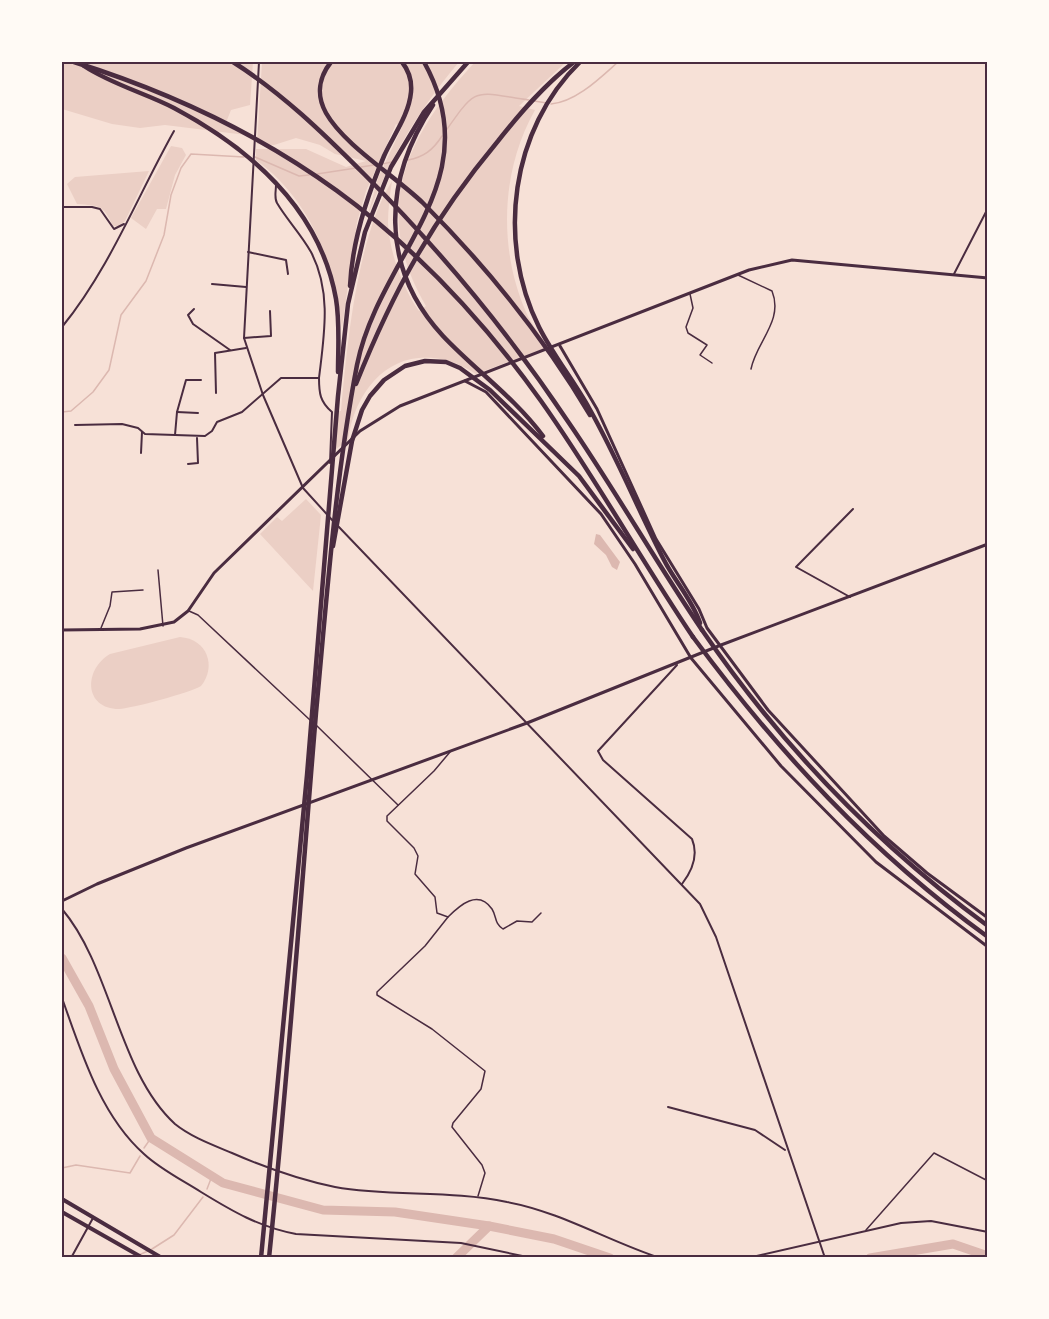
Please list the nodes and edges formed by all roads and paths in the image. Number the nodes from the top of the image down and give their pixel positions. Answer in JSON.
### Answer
{"nodes":[{"id":1,"x":74,"y":62,"type":"edge"},
{"id":2,"x":233,"y":62,"type":"edge"},
{"id":3,"x":259,"y":62,"type":"edge"},
{"id":4,"x":331,"y":62,"type":"edge"},
{"id":5,"x":402,"y":62,"type":"edge"},
{"id":6,"x":424,"y":62,"type":"edge"},
{"id":7,"x":468,"y":62,"type":"edge"},
{"id":8,"x":574,"y":62,"type":"edge"},
{"id":9,"x":580,"y":62,"type":"edge"},
{"id":10,"x":82,"y":64,"type":"junction"},
{"id":11,"x":446,"y":87,"type":"junction"},
{"id":12,"x":174,"y":131,"type":"dead end"},
{"id":13,"x":253,"y":164,"type":"junction"},
{"id":14,"x":62,"y":207,"type":"edge"},
{"id":15,"x":987,"y":208,"type":"edge"},
{"id":16,"x":126,"y":223,"type":"junction"},
{"id":17,"x":248,"y":252,"type":"junction"},
{"id":18,"x":288,"y":274,"type":"dead end"},
{"id":19,"x":954,"y":274,"type":"junction"},
{"id":20,"x":738,"y":275,"type":"junction"},
{"id":21,"x":987,"y":278,"type":"edge"},
{"id":22,"x":212,"y":284,"type":"dead end"},
{"id":23,"x":246,"y":288,"type":"junction"},
{"id":24,"x":689,"y":293,"type":"junction"},
{"id":25,"x":348,"y":304,"type":"junction"},
{"id":26,"x":194,"y":309,"type":"dead end"},
{"id":27,"x":270,"y":311,"type":"dead end"},
{"id":28,"x":62,"y":327,"type":"edge"},
{"id":29,"x":244,"y":338,"type":"junction"},
{"id":30,"x":560,"y":346,"type":"junction"},
{"id":31,"x":246,"y":348,"type":"junction"},
{"id":32,"x":230,"y":350,"type":"junction"},
{"id":33,"x":712,"y":363,"type":"dead end"},
{"id":34,"x":751,"y":369,"type":"dead end"},
{"id":35,"x":320,"y":378,"type":"junction"},
{"id":36,"x":201,"y":380,"type":"dead end"},
{"id":37,"x":465,"y":381,"type":"junction"},
{"id":38,"x":216,"y":393,"type":"dead end"},
{"id":39,"x":263,"y":395,"type":"junction"},
{"id":40,"x":338,"y":396,"type":"junction"},
{"id":41,"x":351,"y":396,"type":"junction"},
{"id":42,"x":177,"y":412,"type":"junction"},
{"id":43,"x":198,"y":412,"type":"dead end"},
{"id":44,"x":75,"y":425,"type":"dead end"},
{"id":45,"x":142,"y":432,"type":"junction"},
{"id":46,"x":175,"y":435,"type":"junction"},
{"id":47,"x":197,"y":438,"type":"junction"},
{"id":48,"x":603,"y":438,"type":"junction"},
{"id":49,"x":552,"y":447,"type":"junction"},
{"id":50,"x":141,"y":453,"type":"dead end"},
{"id":51,"x":330,"y":463,"type":"junction"},
{"id":52,"x":188,"y":464,"type":"dead end"},
{"id":53,"x":303,"y":488,"type":"junction"},
{"id":54,"x":853,"y":509,"type":"dead end"},
{"id":55,"x":987,"y":544,"type":"edge"},
{"id":56,"x":331,"y":550,"type":"junction"},
{"id":57,"x":158,"y":570,"type":"dead end"},
{"id":58,"x":143,"y":590,"type":"dead end"},
{"id":59,"x":850,"y":597,"type":"junction"},
{"id":60,"x":188,"y":611,"type":"junction"},
{"id":61,"x":163,"y":626,"type":"junction"},
{"id":62,"x":101,"y":628,"type":"junction"},
{"id":63,"x":62,"y":630,"type":"edge"},
{"id":64,"x":702,"y":630,"type":"junction"},
{"id":65,"x":693,"y":637,"type":"junction"},
{"id":66,"x":721,"y":645,"type":"junction"},
{"id":67,"x":691,"y":658,"type":"junction"},
{"id":68,"x":677,"y":665,"type":"junction"},
{"id":69,"x":527,"y":723,"type":"junction"},
{"id":70,"x":451,"y":749,"type":"junction"},
{"id":71,"x":372,"y":779,"type":"junction"},
{"id":72,"x":398,"y":805,"type":"junction"},
{"id":73,"x":682,"y":884,"type":"junction"},
{"id":74,"x":62,"y":901,"type":"edge"},
{"id":75,"x":62,"y":909,"type":"edge"},
{"id":76,"x":541,"y":913,"type":"dead end"},
{"id":77,"x":448,"y":917,"type":"junction"},
{"id":78,"x":987,"y":918,"type":"edge"},
{"id":79,"x":987,"y":926,"type":"edge"},
{"id":80,"x":987,"y":937,"type":"edge"},
{"id":81,"x":987,"y":947,"type":"edge"},
{"id":82,"x":62,"y":998,"type":"edge"},
{"id":83,"x":668,"y":1107,"type":"dead end"},
{"id":84,"x":786,"y":1150,"type":"junction"},
{"id":85,"x":987,"y":1181,"type":"edge"},
{"id":86,"x":478,"y":1197,"type":"junction"},
{"id":87,"x":62,"y":1199,"type":"edge"},
{"id":88,"x":62,"y":1212,"type":"edge"},
{"id":89,"x":93,"y":1218,"type":"junction"},
{"id":90,"x":88,"y":1227,"type":"junction"},
{"id":91,"x":866,"y":1231,"type":"junction"},
{"id":92,"x":987,"y":1232,"type":"edge"},
{"id":93,"x":819,"y":1240,"type":"junction"},
{"id":94,"x":71,"y":1257,"type":"edge"},
{"id":95,"x":143,"y":1257,"type":"edge"},
{"id":96,"x":162,"y":1257,"type":"edge"},
{"id":97,"x":261,"y":1257,"type":"edge"},
{"id":98,"x":268,"y":1257,"type":"edge"},
{"id":99,"x":532,"y":1257,"type":"edge"},
{"id":100,"x":660,"y":1257,"type":"edge"},
{"id":101,"x":748,"y":1257,"type":"edge"},
{"id":102,"x":825,"y":1257,"type":"edge"}],
"edges":[{"from":1,"to":10,"type":"highway"},
{"from":2,"to":64,"type":"highway"},
{"from":3,"to":13,"type":"street"},
{"from":4,"to":48,"type":"highway"},
{"from":5,"to":25,"type":"highway"},
{"from":6,"to":41,"type":"highway"},
{"from":7,"to":11,"type":"highway"},
{"from":8,"to":41,"type":"highway"},
{"from":9,"to":48,"type":"highway"},
{"from":10,"to":40,"type":"highway"},
{"from":10,"to":65,"type":"highway"},
{"from":11,"to":25,"type":"highway"},
{"from":11,"to":49,"type":"highway"},
{"from":12,"to":16,"type":"street"},
{"from":13,"to":17,"type":"street"},
{"from":13,"to":35,"type":"street"},
{"from":14,"to":16,"type":"street"},
{"from":15,"to":19,"type":"street"},
{"from":16,"to":28,"type":"street"},
{"from":17,"to":18,"type":"street"},
{"from":17,"to":23,"type":"street"},
{"from":19,"to":20,"type":"street"},
{"from":19,"to":21,"type":"street"},
{"from":20,"to":24,"type":"street"},
{"from":20,"to":34,"type":"lane"},
{"from":22,"to":23,"type":"street"},
{"from":23,"to":29,"type":"street"},
{"from":24,"to":30,"type":"street"},
{"from":24,"to":33,"type":"lane"},
{"from":25,"to":40,"type":"highway"},
{"from":26,"to":32,"type":"street"},
{"from":27,"to":29,"type":"street"},
{"from":29,"to":31,"type":"street"},
{"from":30,"to":37,"type":"street"},
{"from":30,"to":66,"type":"street"},
{"from":31,"to":32,"type":"street"},
{"from":31,"to":39,"type":"street"},
{"from":32,"to":38,"type":"street"},
{"from":35,"to":39,"type":"street"},
{"from":35,"to":51,"type":"street"},
{"from":36,"to":42,"type":"street"},
{"from":37,"to":51,"type":"street"},
{"from":37,"to":67,"type":"street"},
{"from":39,"to":47,"type":"street"},
{"from":39,"to":53,"type":"street"},
{"from":40,"to":97,"type":"highway"},
{"from":41,"to":56,"type":"highway"},
{"from":42,"to":43,"type":"street"},
{"from":42,"to":46,"type":"street"},
{"from":44,"to":45,"type":"street"},
{"from":45,"to":46,"type":"street"},
{"from":45,"to":50,"type":"street"},
{"from":46,"to":47,"type":"street"},
{"from":47,"to":52,"type":"street"},
{"from":48,"to":64,"type":"highway"},
{"from":49,"to":56,"type":"highway"},
{"from":49,"to":65,"type":"highway"},
{"from":51,"to":53,"type":"street"},
{"from":53,"to":60,"type":"street"},
{"from":53,"to":69,"type":"street"},
{"from":54,"to":59,"type":"street"},
{"from":55,"to":59,"type":"street"},
{"from":56,"to":98,"type":"highway"},
{"from":57,"to":61,"type":"lane"},
{"from":58,"to":62,"type":"lane"},
{"from":59,"to":66,"type":"street"},
{"from":60,"to":61,"type":"street"},
{"from":60,"to":71,"type":"lane"},
{"from":61,"to":62,"type":"street"},
{"from":62,"to":63,"type":"street"},
{"from":64,"to":79,"type":"highway"},
{"from":65,"to":80,"type":"highway"},
{"from":66,"to":67,"type":"street"},
{"from":66,"to":78,"type":"street"},
{"from":67,"to":68,"type":"street"},
{"from":67,"to":81,"type":"street"},
{"from":68,"to":69,"type":"street"},
{"from":68,"to":73,"type":"street"},
{"from":69,"to":70,"type":"street"},
{"from":69,"to":73,"type":"street"},
{"from":70,"to":71,"type":"street"},
{"from":70,"to":72,"type":"lane"},
{"from":71,"to":72,"type":"lane"},
{"from":71,"to":74,"type":"street"},
{"from":72,"to":77,"type":"lane"},
{"from":73,"to":84,"type":"street"},
{"from":75,"to":86,"type":"street"},
{"from":76,"to":77,"type":"lane"},
{"from":77,"to":86,"type":"lane"},
{"from":82,"to":99,"type":"street"},
{"from":83,"to":84,"type":"street"},
{"from":84,"to":93,"type":"street"},
{"from":85,"to":91,"type":"lane"},
{"from":86,"to":100,"type":"street"},
{"from":87,"to":89,"type":"main road"},
{"from":88,"to":90,"type":"main road"},
{"from":89,"to":90,"type":"street"},
{"from":89,"to":96,"type":"main road"},
{"from":90,"to":94,"type":"street"},
{"from":90,"to":95,"type":"main road"},
{"from":91,"to":92,"type":"street"},
{"from":91,"to":93,"type":"street"},
{"from":93,"to":101,"type":"street"},
{"from":93,"to":102,"type":"street"}]}
